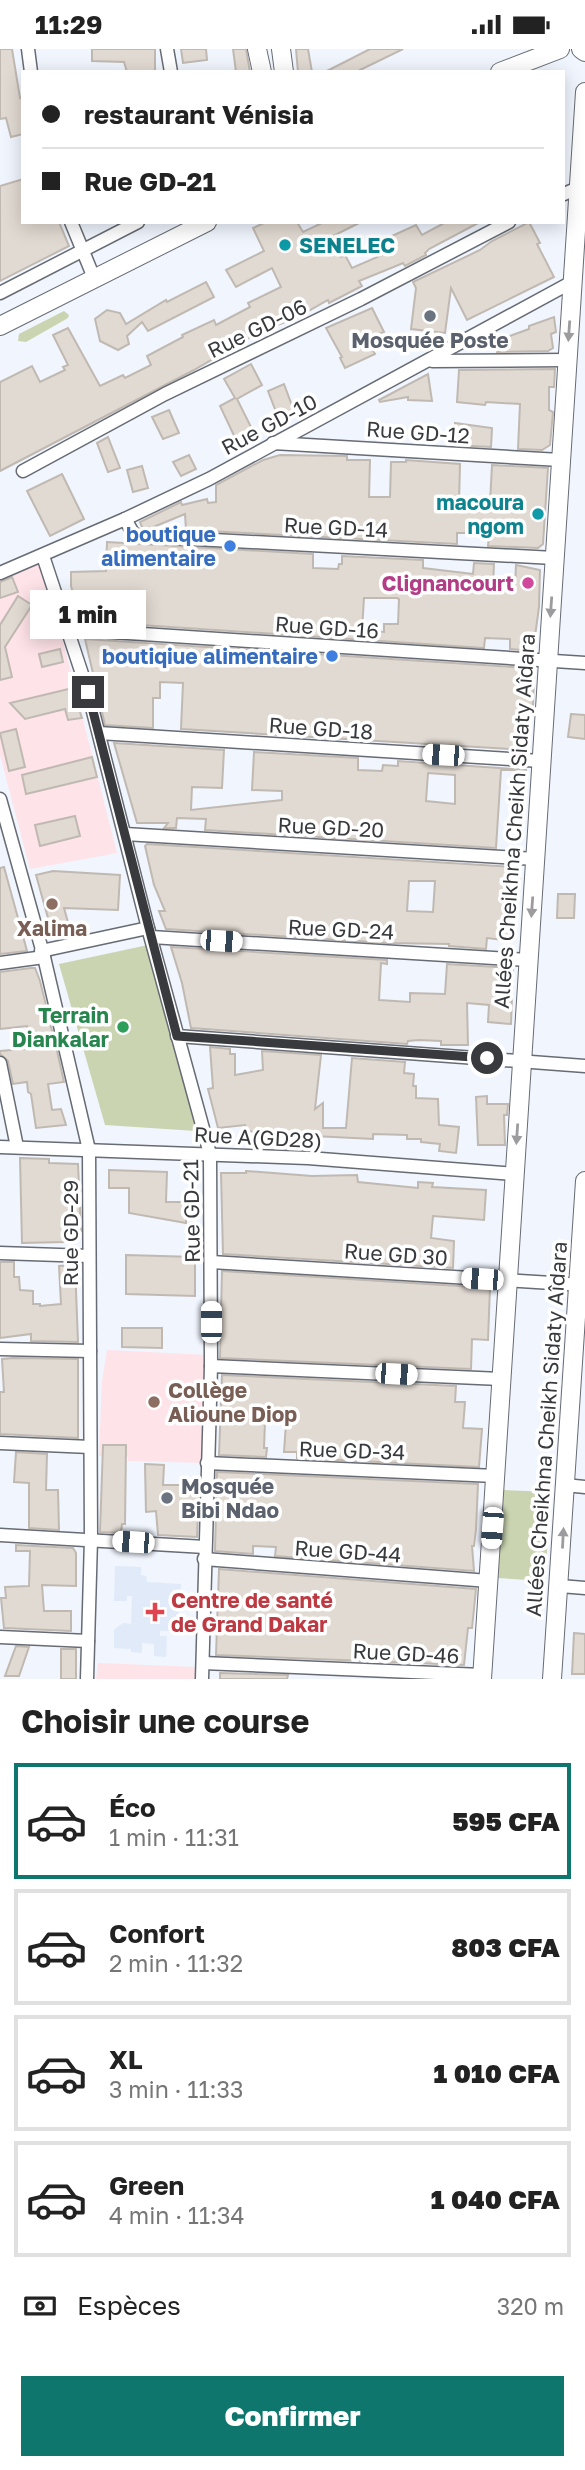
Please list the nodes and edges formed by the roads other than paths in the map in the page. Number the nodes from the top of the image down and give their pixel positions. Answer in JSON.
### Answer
{"nodes":[{"id":1,"x":28,"y":49,"type":"edge"},
{"id":2,"x":167,"y":49,"type":"edge"},
{"id":3,"x":257,"y":49,"type":"edge"},
{"id":4,"x":281,"y":49,"type":"edge"},
{"id":5,"x":530,"y":49,"type":"edge"},
{"id":6,"x":560,"y":49,"type":"edge"},
{"id":7,"x":31,"y":70,"type":"edge"},
{"id":8,"x":171,"y":70,"type":"edge"},
{"id":9,"x":262,"y":70,"type":"edge"},
{"id":10,"x":285,"y":70,"type":"edge"},
{"id":11,"x":505,"y":70,"type":"edge"},
{"id":12,"x":585,"y":92,"type":"edge"},
{"id":13,"x":571,"y":191,"type":"edge"},
{"id":14,"x":72,"y":224,"type":"edge"},
{"id":15,"x":134,"y":224,"type":"edge"},
{"id":16,"x":203,"y":224,"type":"edge"},
{"id":17,"x":505,"y":224,"type":"edge"},
{"id":18,"x":83,"y":251,"type":"junction"},
{"id":19,"x":94,"y":278,"type":"junction"},
{"id":20,"x":567,"y":284,"type":"junction"},
{"id":21,"x":0,"y":293,"type":"edge"},
{"id":22,"x":0,"y":326,"type":"edge"},
{"id":23,"x":567,"y":360,"type":"junction"},
{"id":24,"x":428,"y":361,"type":"junction"},
{"id":25,"x":273,"y":443,"type":"junction"},
{"id":26,"x":560,"y":460,"type":"junction"},
{"id":27,"x":23,"y":471,"type":"dead end"},
{"id":28,"x":125,"y":519,"type":"junction"},
{"id":29,"x":43,"y":556,"type":"junction"},
{"id":30,"x":554,"y":558,"type":"junction"},
{"id":31,"x":0,"y":573,"type":"edge"},
{"id":32,"x":67,"y":629,"type":"junction"},
{"id":33,"x":551,"y":661,"type":"junction"},
{"id":34,"x":585,"y":663,"type":"edge"},
{"id":35,"x":99,"y":733,"type":"junction"},
{"id":36,"x":541,"y":761,"type":"junction"},
{"id":37,"x":0,"y":799,"type":"edge"},
{"id":38,"x":125,"y":834,"type":"junction"},
{"id":39,"x":535,"y":859,"type":"junction"},
{"id":40,"x":150,"y":932,"type":"junction"},
{"id":41,"x":43,"y":954,"type":"junction"},
{"id":42,"x":528,"y":960,"type":"junction"},
{"id":43,"x":0,"y":963,"type":"edge"},
{"id":44,"x":177,"y":1036,"type":"junction"},
{"id":45,"x":527,"y":1061,"type":"junction"},
{"id":46,"x":0,"y":1063,"type":"edge"},
{"id":47,"x":582,"y":1065,"type":"edge"},
{"id":48,"x":0,"y":1147,"type":"edge"},
{"id":49,"x":18,"y":1147,"type":"junction"},
{"id":50,"x":89,"y":1150,"type":"junction"},
{"id":51,"x":210,"y":1154,"type":"junction"},
{"id":52,"x":515,"y":1174,"type":"junction"},
{"id":53,"x":585,"y":1181,"type":"edge"},
{"id":54,"x":0,"y":1253,"type":"edge"},
{"id":55,"x":89,"y":1256,"type":"junction"},
{"id":56,"x":211,"y":1262,"type":"junction"},
{"id":57,"x":512,"y":1280,"type":"junction"},
{"id":58,"x":577,"y":1285,"type":"edge"},
{"id":59,"x":0,"y":1349,"type":"edge"},
{"id":60,"x":90,"y":1351,"type":"junction"},
{"id":61,"x":211,"y":1366,"type":"junction"},
{"id":62,"x":501,"y":1379,"type":"junction"},
{"id":63,"x":578,"y":1387,"type":"edge"},
{"id":64,"x":0,"y":1443,"type":"edge"},
{"id":65,"x":90,"y":1447,"type":"junction"},
{"id":66,"x":207,"y":1463,"type":"junction"},
{"id":67,"x":495,"y":1476,"type":"junction"},
{"id":68,"x":565,"y":1485,"type":"junction"},
{"id":69,"x":585,"y":1487,"type":"edge"},
{"id":70,"x":0,"y":1535,"type":"edge"},
{"id":71,"x":91,"y":1539,"type":"junction"},
{"id":72,"x":205,"y":1553,"type":"junction"},
{"id":73,"x":489,"y":1581,"type":"junction"},
{"id":74,"x":560,"y":1586,"type":"junction"},
{"id":75,"x":585,"y":1588,"type":"edge"},
{"id":76,"x":0,"y":1637,"type":"edge"},
{"id":77,"x":88,"y":1641,"type":"junction"},
{"id":78,"x":203,"y":1663,"type":"junction"},
{"id":79,"x":482,"y":1677,"type":"edge"},
{"id":80,"x":87,"y":1679,"type":"edge"},
{"id":81,"x":202,"y":1679,"type":"edge"},
{"id":82,"x":552,"y":1679,"type":"edge"}],
"edges":[{"from":1,"to":7,"type":"street"},
{"from":2,"to":8,"type":"street"},
{"from":3,"to":9,"type":"main road"},
{"from":4,"to":10,"type":"main road"},
{"from":5,"to":11,"type":"main road"},
{"from":6,"to":11,"type":"main road"},
{"from":12,"to":13,"type":"main road","name":"Allées Cheikhna Cheikh Sidaty Aîdara"},
{"from":13,"to":20,"type":"main road","name":"Allées Cheikhna Cheikh Sidaty Aîdara"},
{"from":14,"to":18,"type":"street"},
{"from":15,"to":18,"type":"street"},
{"from":16,"to":19,"type":"main road"},
{"from":17,"to":27,"type":"street","name":"Rue GD-06"},
{"from":18,"to":19,"type":"street"},
{"from":18,"to":21,"type":"street"},
{"from":19,"to":22,"type":"main road"},
{"from":20,"to":23,"type":"main road","name":"Allées Cheikhna Cheikh Sidaty Aîdara","one_way":true},
{"from":20,"to":24,"type":"street"},
{"from":23,"to":24,"type":"street","name":"Rue GD-10"},
{"from":23,"to":26,"type":"main road","name":"Allées Cheikhna Cheikh Sidaty Aîdara"},
{"from":24,"to":25,"type":"street","name":"Rue GD-10"},
{"from":25,"to":26,"type":"street","name":"Rue GD-12"},
{"from":25,"to":28,"type":"street","name":"Rue GD-10"},
{"from":26,"to":30,"type":"main road","name":"Allées Cheikhna Cheikh Sidaty Aîdara"},
{"from":28,"to":29,"type":"street","name":"Rue GD-10"},
{"from":28,"to":30,"type":"street","name":"Rue GD-14"},
{"from":29,"to":31,"type":"street","name":"Rue GD-10"},
{"from":29,"to":32,"type":"street","name":"Rue GD-21"},
{"from":30,"to":33,"type":"main road","name":"Allées Cheikhna Cheikh Sidaty Aîdara","one_way":true},
{"from":32,"to":33,"type":"street","name":"Rue GD-16"},
{"from":32,"to":35,"type":"street","name":"Rue GD-21"},
{"from":33,"to":34,"type":"street","name":"Rue GD-16"},
{"from":33,"to":36,"type":"main road","name":"Allées Cheikhna Cheikh Sidaty Aîdara"},
{"from":35,"to":36,"type":"street","name":"Rue GD-18"},
{"from":35,"to":38,"type":"street","name":"Rue GD-21"},
{"from":36,"to":39,"type":"main road","name":"Allées Cheikhna Cheikh Sidaty Aîdara"},
{"from":37,"to":41,"type":"street","name":"Rue GD-29"},
{"from":38,"to":39,"type":"street","name":"Rue GD-20"},
{"from":38,"to":40,"type":"street","name":"Rue GD-21"},
{"from":39,"to":42,"type":"main road","name":"Allées Cheikhna Cheikh Sidaty Aîdara","one_way":true},
{"from":40,"to":41,"type":"street","name":"Rue GD-24"},
{"from":40,"to":42,"type":"street","name":"Rue GD-24"},
{"from":40,"to":44,"type":"street","name":"Rue GD-21"},
{"from":41,"to":43,"type":"street","name":"Rue GD-24"},
{"from":41,"to":50,"type":"street","name":"Rue GD-29"},
{"from":42,"to":45,"type":"main road","name":"Allées Cheikhna Cheikh Sidaty Aîdara"},
{"from":44,"to":45,"type":"street"},
{"from":44,"to":51,"type":"street","name":"Rue GD-21"},
{"from":45,"to":47,"type":"street"},
{"from":45,"to":52,"type":"main road","name":"Allées Cheikhna Cheikh Sidaty Aîdara","one_way":true},
{"from":46,"to":49,"type":"street"},
{"from":48,"to":49,"type":"street","name":"Rue A(GD28)"},
{"from":49,"to":50,"type":"street","name":"Rue A(GD28)"},
{"from":50,"to":51,"type":"street","name":"Rue A(GD28)"},
{"from":50,"to":55,"type":"street","name":"Rue GD-29"},
{"from":51,"to":52,"type":"street","name":"Rue A(GD28)"},
{"from":51,"to":56,"type":"street","name":"Rue GD-21"},
{"from":52,"to":57,"type":"main road","name":"Allées Cheikhna Cheikh Sidaty Aîdara"},
{"from":53,"to":58,"type":"main road","name":"Allées Cheikhna Cheikh Sidaty Aîdara"},
{"from":54,"to":55,"type":"street"},
{"from":55,"to":60,"type":"street","name":"Rue GD-29"},
{"from":56,"to":57,"type":"street","name":"Rue GD 30"},
{"from":56,"to":61,"type":"street","name":"Rue GD-21"},
{"from":57,"to":58,"type":"street","name":"Rue GD 30"},
{"from":57,"to":62,"type":"main road","name":"Allées Cheikhna Cheikh Sidaty Aîdara"},
{"from":58,"to":63,"type":"main road","name":"Allées Cheikhna Cheikh Sidaty Aîdara"},
{"from":59,"to":60,"type":"street"},
{"from":60,"to":65,"type":"street","name":"Rue GD-29"},
{"from":61,"to":62,"type":"street"},
{"from":61,"to":66,"type":"street","name":"Rue GD-21"},
{"from":62,"to":67,"type":"main road","name":"Allées Cheikhna Cheikh Sidaty Aîdara"},
{"from":63,"to":68,"type":"main road","name":"Allées Cheikhna Cheikh Sidaty Aîdara"},
{"from":64,"to":65,"type":"street"},
{"from":65,"to":71,"type":"street","name":"Rue GD-29"},
{"from":66,"to":67,"type":"street","name":"Rue GD-34"},
{"from":66,"to":72,"type":"street","name":"Rue GD-21"},
{"from":67,"to":73,"type":"main road","name":"Allées Cheikhna Cheikh Sidaty Aîdara"},
{"from":68,"to":69,"type":"street"},
{"from":74,"to":68,"type":"main road","name":"Allées Cheikhna Cheikh Sidaty Aîdara","one_way":true},
{"from":70,"to":71,"type":"street","name":"Rue GD-44"},
{"from":71,"to":72,"type":"street","name":"Rue GD-44"},
{"from":71,"to":77,"type":"street","name":"Rue GD-29"},
{"from":72,"to":73,"type":"street","name":"Rue GD-44"},
{"from":72,"to":78,"type":"street","name":"Rue GD-21"},
{"from":73,"to":79,"type":"main road","name":"Allées Cheikhna Cheikh Sidaty Aîdara"},
{"from":74,"to":75,"type":"street"},
{"from":74,"to":82,"type":"main road","name":"Allées Cheikhna Cheikh Sidaty Aîdara"},
{"from":76,"to":77,"type":"street"},
{"from":77,"to":80,"type":"street","name":"Rue GD-29"},
{"from":78,"to":79,"type":"street","name":"Rue GD-46"},
{"from":78,"to":81,"type":"street","name":"Rue GD-21"}]}
